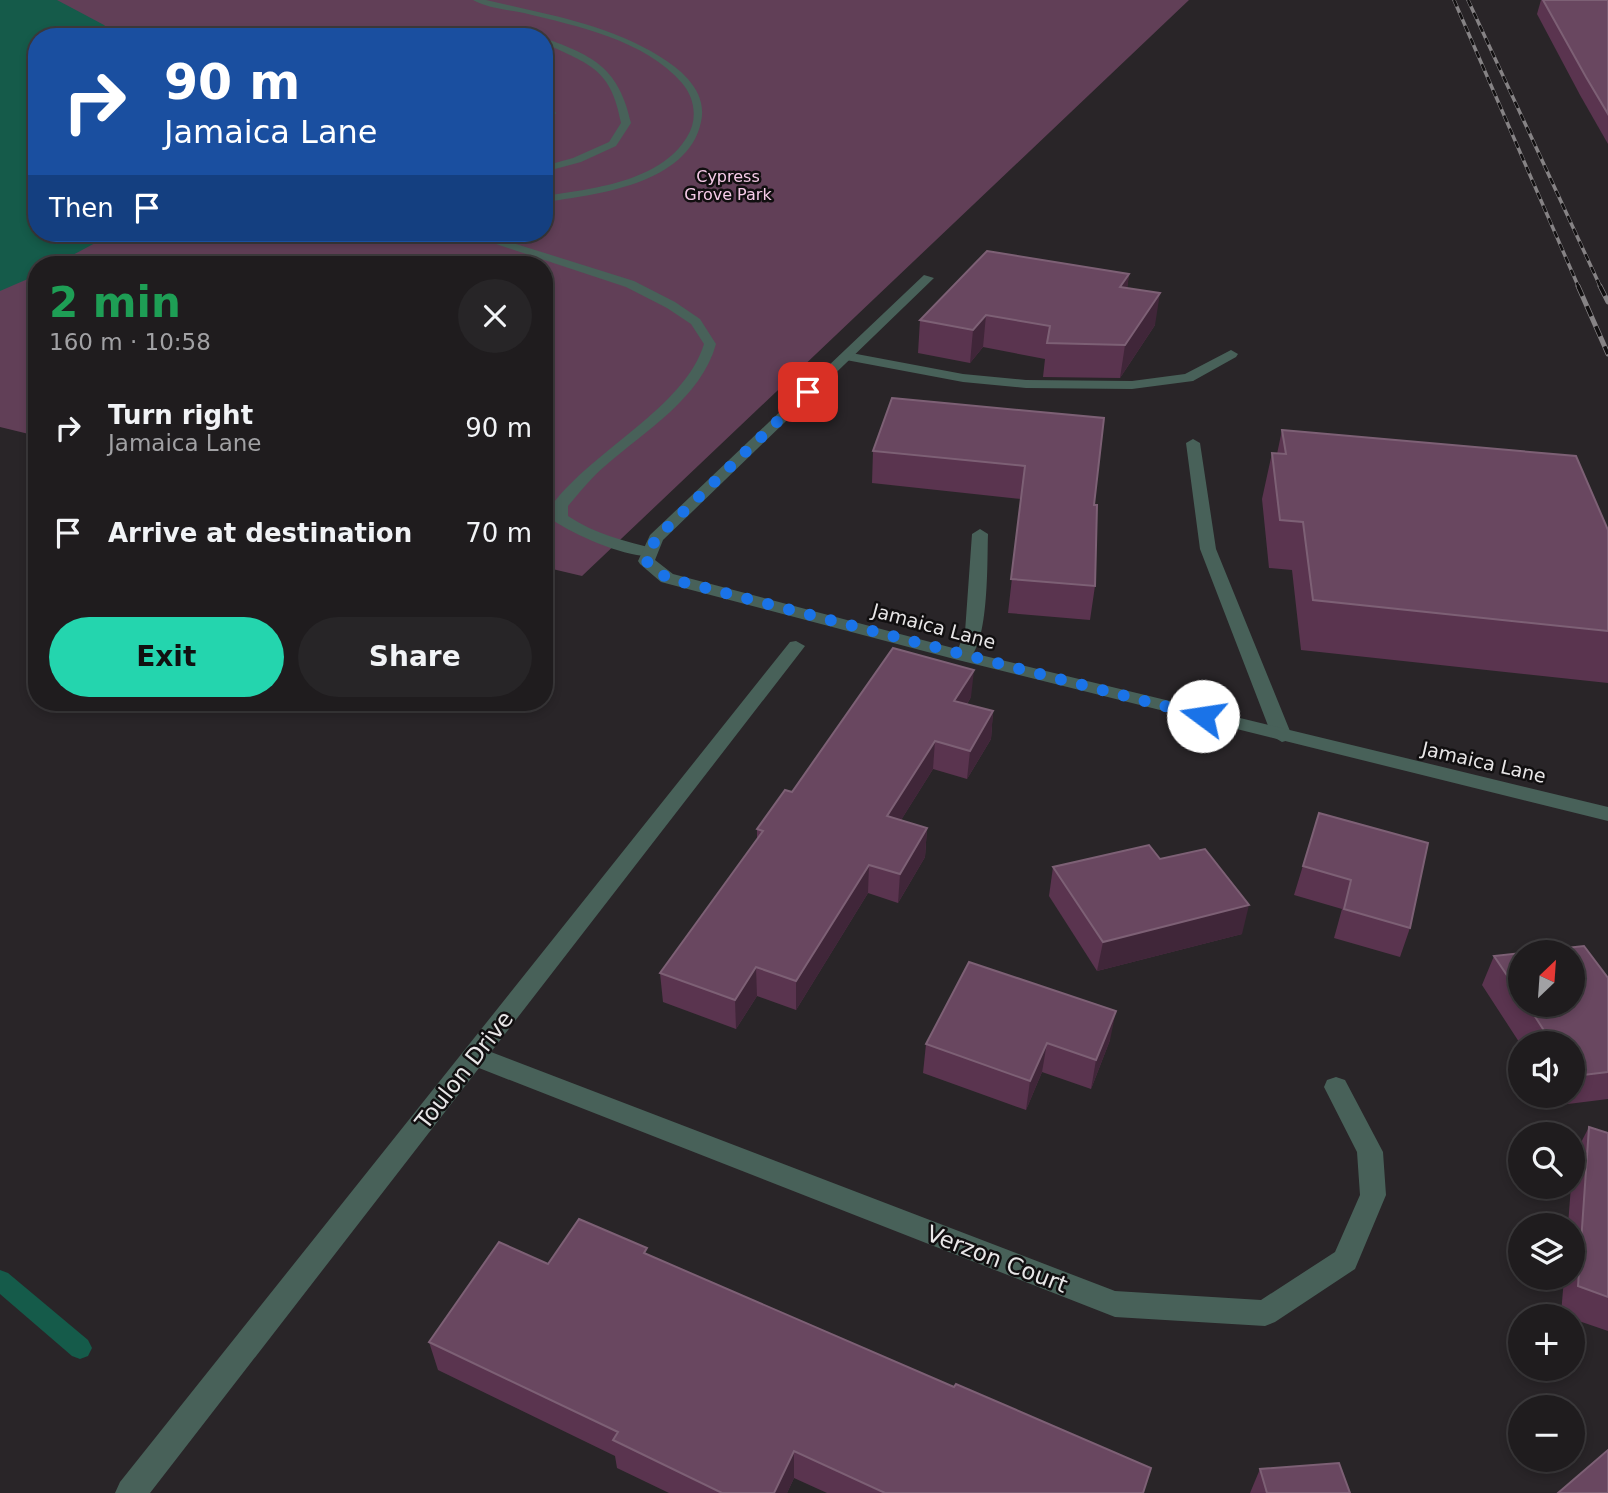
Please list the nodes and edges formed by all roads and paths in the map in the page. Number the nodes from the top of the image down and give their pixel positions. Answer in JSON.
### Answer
{"nodes":[{"id":1,"x":477,"y":0,"type":"edge"},
{"id":2,"x":580,"y":26,"type":"junction"},
{"id":3,"x":558,"y":31,"type":"dead end"},
{"id":4,"x":553,"y":41,"type":"edge"},
{"id":5,"x":553,"y":167,"type":"edge"},
{"id":6,"x":553,"y":190,"type":"edge"},
{"id":7,"x":567,"y":196,"type":"junction"},
{"id":8,"x":553,"y":198,"type":"edge"},
{"id":9,"x":500,"y":242,"type":"edge"},
{"id":10,"x":543,"y":256,"type":"edge"},
{"id":11,"x":553,"y":259,"type":"edge"},
{"id":12,"x":928,"y":278,"type":"dead end"},
{"id":13,"x":1231,"y":354,"type":"dead end"},
{"id":14,"x":846,"y":356,"type":"junction"},
{"id":15,"x":1193,"y":443,"type":"dead end"},
{"id":16,"x":980,"y":534,"type":"dead end"},
{"id":17,"x":649,"y":552,"type":"junction"},
{"id":18,"x":796,"y":646,"type":"dead end"},
{"id":19,"x":964,"y":656,"type":"junction"},
{"id":20,"x":1282,"y":736,"type":"junction"},
{"id":21,"x":1608,"y":814,"type":"edge"},
{"id":22,"x":475,"y":1056,"type":"junction"},
{"id":23,"x":1336,"y":1087,"type":"dead end"},
{"id":24,"x":131,"y":1493,"type":"edge"}],
"edges":[{"from":1,"to":2,"type":"street"},
{"from":2,"to":3,"type":"street"},
{"from":2,"to":7,"type":"street"},
{"from":4,"to":5,"type":"street"},
{"from":6,"to":7,"type":"street"},
{"from":7,"to":8,"type":"street"},
{"from":9,"to":10,"type":"street"},
{"from":11,"to":17,"type":"street"},
{"from":12,"to":14,"type":"street"},
{"from":13,"to":14,"type":"street"},
{"from":14,"to":17,"type":"street"},
{"from":15,"to":20,"type":"street"},
{"from":16,"to":19,"type":"street"},
{"from":17,"to":19,"type":"street","name":"Jamaica Lane"},
{"from":18,"to":22,"type":"street","name":"Toulon Drive"},
{"from":19,"to":20,"type":"street","name":"Jamaica Lane"},
{"from":20,"to":21,"type":"street","name":"Jamaica Lane"},
{"from":22,"to":23,"type":"street","name":"Verzon Court"},
{"from":22,"to":24,"type":"street","name":"Toulon Drive"}]}
